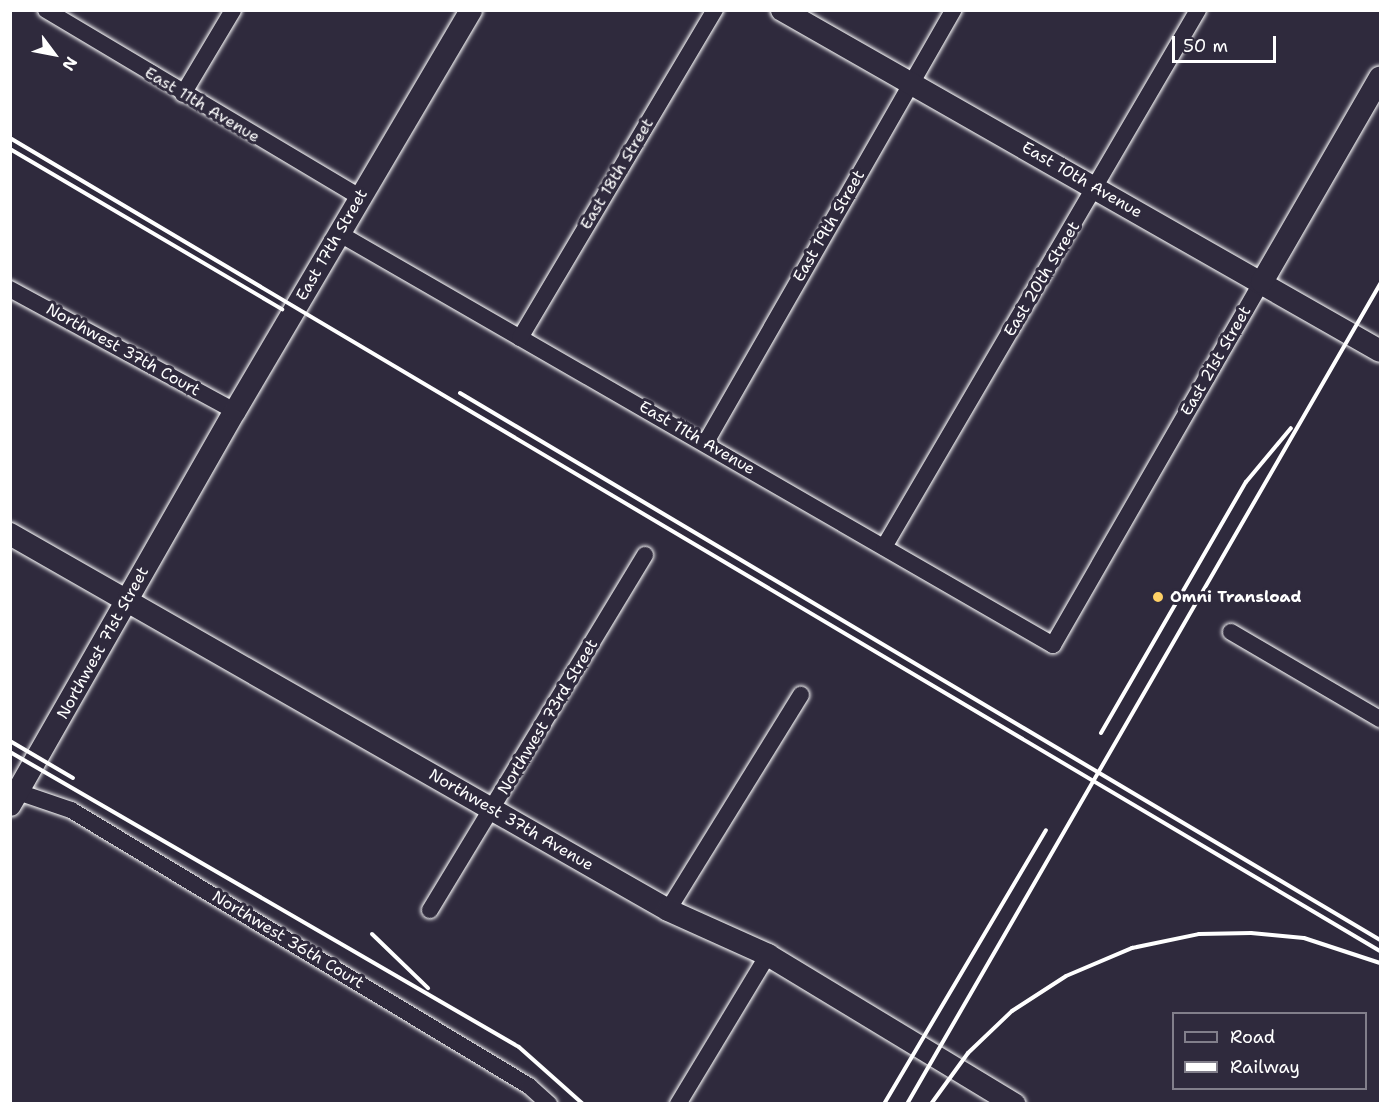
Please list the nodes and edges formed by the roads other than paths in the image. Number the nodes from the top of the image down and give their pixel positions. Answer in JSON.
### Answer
{"nodes":[{"id":1,"x":232,"y":10,"type":"edge"},
{"id":2,"x":471,"y":10,"type":"edge"},
{"id":3,"x":715,"y":10,"type":"edge"},
{"id":4,"x":782,"y":10,"type":"edge"},
{"id":5,"x":953,"y":10,"type":"edge"},
{"id":6,"x":1198,"y":10,"type":"edge"},
{"id":7,"x":50,"y":11,"type":"edge"},
{"id":8,"x":1380,"y":78,"type":"edge"},
{"id":9,"x":910,"y":82,"type":"junction"},
{"id":10,"x":183,"y":94,"type":"junction"},
{"id":11,"x":1096,"y":188,"type":"junction"},
{"id":12,"x":360,"y":197,"type":"junction"},
{"id":13,"x":340,"y":234,"type":"junction"},
{"id":14,"x":1262,"y":282,"type":"junction"},
{"id":15,"x":10,"y":289,"type":"edge"},
{"id":16,"x":520,"y":338,"type":"junction"},
{"id":17,"x":1380,"y":351,"type":"edge"},
{"id":18,"x":235,"y":411,"type":"junction"},
{"id":19,"x":706,"y":442,"type":"junction"},
{"id":20,"x":195,"y":481,"type":"joint"},
{"id":21,"x":10,"y":534,"type":"edge"},
{"id":22,"x":884,"y":547,"type":"junction"},
{"id":23,"x":645,"y":555,"type":"dead end"},
{"id":24,"x":126,"y":600,"type":"junction"},
{"id":25,"x":1231,"y":632,"type":"dead end"},
{"id":26,"x":1053,"y":645,"type":"joint"},
{"id":27,"x":801,"y":694,"type":"dead end"},
{"id":28,"x":1380,"y":719,"type":"edge"},
{"id":29,"x":14,"y":799,"type":"edge"},
{"id":30,"x":492,"y":809,"type":"junction"},
{"id":31,"x":430,"y":910,"type":"dead end"},
{"id":32,"x":668,"y":910,"type":"junction"},
{"id":33,"x":768,"y":955,"type":"junction"},
{"id":34,"x":549,"y":1104,"type":"edge"},
{"id":35,"x":678,"y":1104,"type":"edge"},
{"id":36,"x":1014,"y":1104,"type":"edge"}],
"edges":[{"from":1,"to":10,"type":"street"},
{"from":2,"to":12,"type":"street","name":"East 17th Street"},
{"from":3,"to":16,"type":"street","name":"East 18th Street"},
{"from":4,"to":9,"type":"street","name":"East 10th Avenue"},
{"from":5,"to":9,"type":"street","name":"East 19th Street"},
{"from":6,"to":11,"type":"street","name":"East 20th Street"},
{"from":7,"to":10,"type":"street","name":"East 11th Avenue"},
{"from":8,"to":14,"type":"street","name":"East 21st Street"},
{"from":9,"to":11,"type":"street","name":"East 10th Avenue"},
{"from":9,"to":19,"type":"street","name":"East 19th Street"},
{"from":10,"to":12,"type":"street","name":"East 11th Avenue"},
{"from":11,"to":14,"type":"street","name":"East 10th Avenue"},
{"from":11,"to":22,"type":"street","name":"East 20th Street"},
{"from":12,"to":13,"type":"street","name":"East 17th Street"},
{"from":13,"to":16,"type":"street","name":"East 11th Avenue"},
{"from":13,"to":18,"type":"street","name":"East 17th Street"},
{"from":14,"to":17,"type":"street","name":"East 10th Avenue"},
{"from":14,"to":26,"type":"street","name":"East 21st Street"},
{"from":15,"to":18,"type":"street","name":"Northwest 37th Court"},
{"from":16,"to":19,"type":"street","name":"East 11th Avenue"},
{"from":18,"to":20,"type":"street","name":"East 17th Street"},
{"from":19,"to":22,"type":"street","name":"East 11th Avenue"},
{"from":20,"to":24,"type":"street","name":"Northwest 71st Street"},
{"from":21,"to":24,"type":"street","name":"Northwest 37th Avenue"},
{"from":22,"to":26,"type":"street","name":"East 11th Avenue"},
{"from":23,"to":30,"type":"street","name":"Northwest 73rd Street"},
{"from":24,"to":29,"type":"street","name":"Northwest 71st Street"},
{"from":24,"to":30,"type":"street","name":"Northwest 37th Avenue"},
{"from":25,"to":28,"type":"street"},
{"from":27,"to":32,"type":"street"},
{"from":29,"to":34,"type":"street","name":"Northwest 36th Court"},
{"from":30,"to":31,"type":"street","name":"Northwest 73rd Street"},
{"from":30,"to":32,"type":"street","name":"Northwest 37th Avenue"},
{"from":32,"to":33,"type":"street","name":"Northwest 37th Avenue"},
{"from":33,"to":35,"type":"street"},
{"from":33,"to":36,"type":"street","name":"Northwest 37th Avenue"}]}
